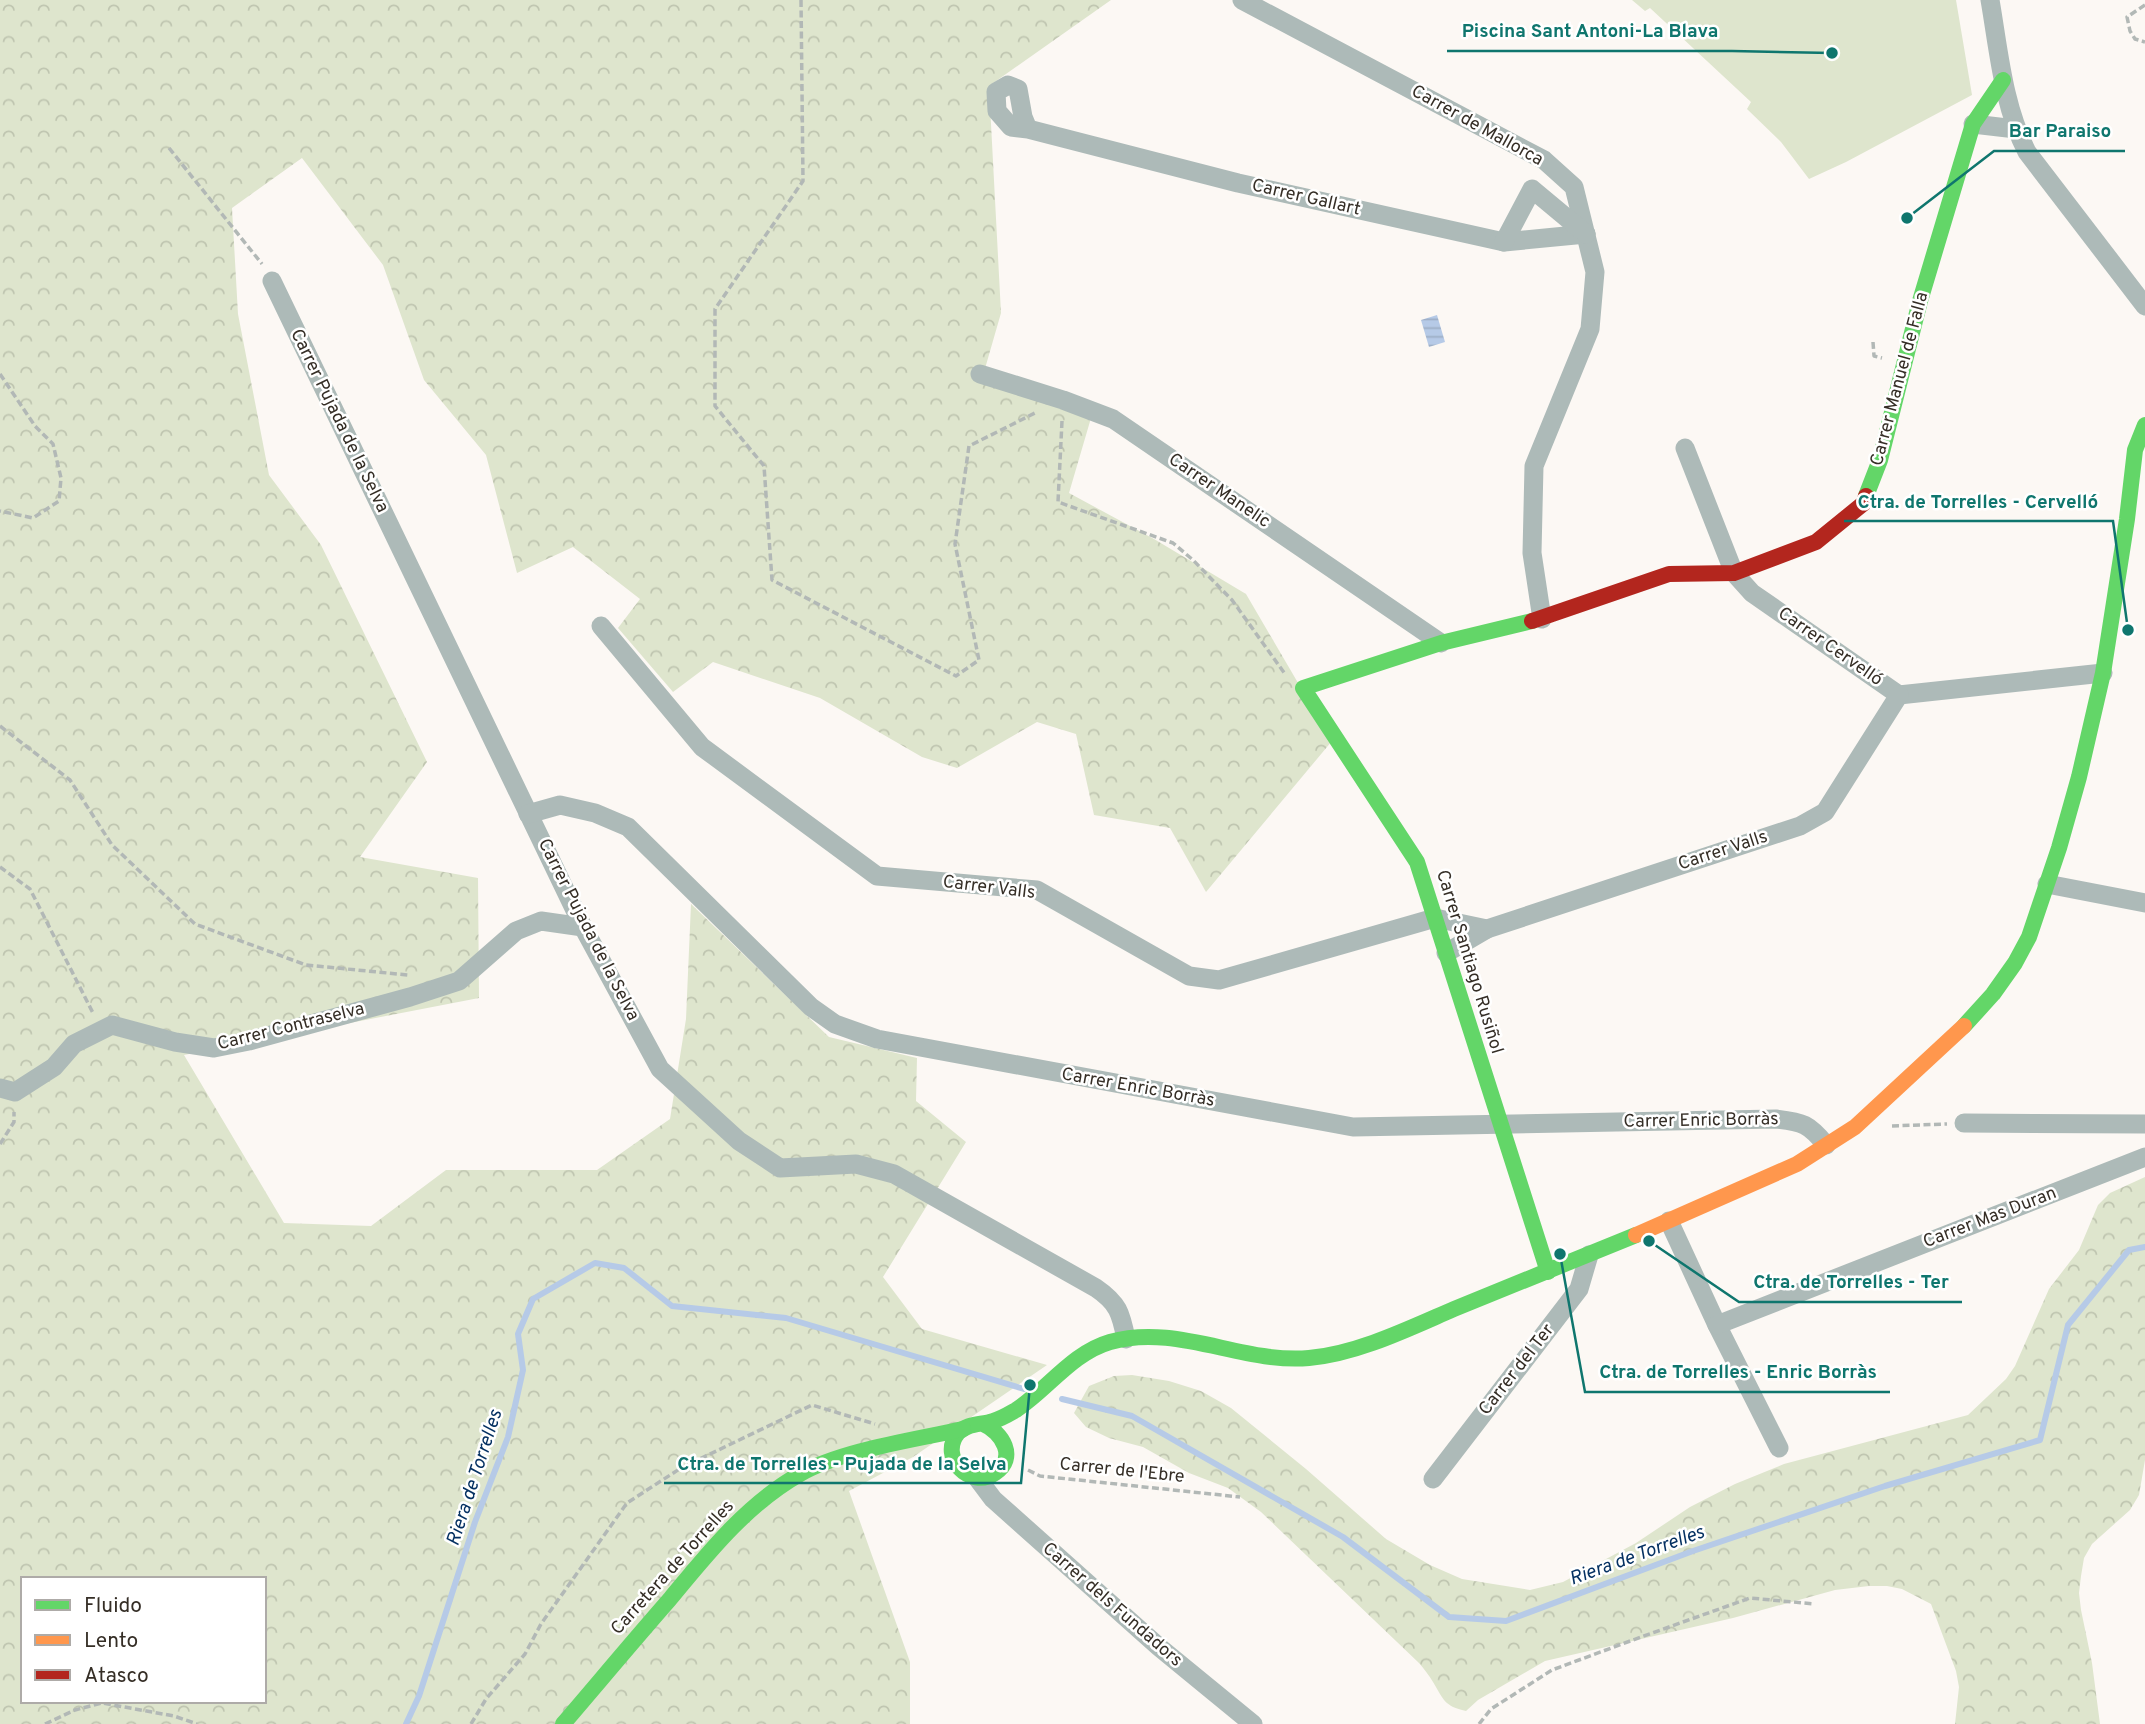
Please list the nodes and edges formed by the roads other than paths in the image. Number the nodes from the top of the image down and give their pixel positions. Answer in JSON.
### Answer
{"nodes":[{"id":1,"x":1242,"y":0,"type":"edge"},
{"id":2,"x":1990,"y":0,"type":"edge"},
{"id":3,"x":2003,"y":80,"type":"junction"},
{"id":4,"x":1973,"y":124,"type":"junction"},
{"id":5,"x":1028,"y":128,"type":"dead end"},
{"id":6,"x":2016,"y":129,"type":"junction"},
{"id":7,"x":1586,"y":234,"type":"junction"},
{"id":8,"x":1504,"y":243,"type":"junction"},
{"id":9,"x":272,"y":281,"type":"road end"},
{"id":10,"x":2145,"y":306,"type":"edge"},
{"id":11,"x":980,"y":374,"type":"dead end"},
{"id":12,"x":2145,"y":425,"type":"edge"},
{"id":13,"x":1685,"y":448,"type":"dead end"},
{"id":14,"x":1734,"y":573,"type":"junction"},
{"id":15,"x":1542,"y":619,"type":"junction"},
{"id":16,"x":601,"y":626,"type":"dead end"},
{"id":17,"x":1440,"y":643,"type":"junction"},
{"id":18,"x":2103,"y":673,"type":"junction"},
{"id":19,"x":1303,"y":688,"type":"joint"},
{"id":20,"x":1899,"y":695,"type":"junction"},
{"id":21,"x":528,"y":814,"type":"junction"},
{"id":22,"x":2047,"y":884,"type":"junction"},
{"id":23,"x":2145,"y":903,"type":"edge"},
{"id":24,"x":1435,"y":918,"type":"junction"},
{"id":25,"x":583,"y":927,"type":"junction"},
{"id":26,"x":1487,"y":929,"type":"junction"},
{"id":27,"x":1446,"y":953,"type":"junction"},
{"id":28,"x":8,"y":1090,"type":"edge"},
{"id":29,"x":1964,"y":1123,"type":"road end"},
{"id":30,"x":1499,"y":1124,"type":"junction"},
{"id":31,"x":2145,"y":1124,"type":"edge"},
{"id":32,"x":1826,"y":1145,"type":"junction"},
{"id":33,"x":2145,"y":1157,"type":"edge"},
{"id":34,"x":1669,"y":1221,"type":"junction"},
{"id":35,"x":1589,"y":1255,"type":"junction"},
{"id":36,"x":1548,"y":1272,"type":"junction"},
{"id":37,"x":1717,"y":1325,"type":"junction"},
{"id":38,"x":1126,"y":1339,"type":"junction"},
{"id":39,"x":1038,"y":1394,"type":"junction"},
{"id":40,"x":983,"y":1424,"type":"junction"},
{"id":41,"x":963,"y":1429,"type":"junction"},
{"id":42,"x":907,"y":1443,"type":"junction"},
{"id":43,"x":1011,"y":1443,"type":"junction"},
{"id":44,"x":1779,"y":1448,"type":"dead end"},
{"id":45,"x":953,"y":1460,"type":"junction"},
{"id":46,"x":978,"y":1479,"type":"junction"},
{"id":47,"x":1433,"y":1479,"type":"dead end"},
{"id":48,"x":563,"y":1724,"type":"edge"},
{"id":49,"x":1253,"y":1724,"type":"edge"}],
"edges":[{"from":1,"to":7,"type":"street","name":"Carrer de Mallorca"},
{"from":2,"to":3,"type":"street"},
{"from":3,"to":4,"type":"main road","name":"Carrer Manuel de Falla"},
{"from":3,"to":6,"type":"street"},
{"from":4,"to":6,"type":"street"},
{"from":4,"to":14,"type":"main road","name":"Carrer Manuel de Falla"},
{"from":5,"to":8,"type":"street","name":"Carrer Gallart"},
{"from":6,"to":10,"type":"street"},
{"from":7,"to":8,"type":"street","name":"Carrer Gallart"},
{"from":7,"to":8,"type":"street"},
{"from":7,"to":15,"type":"street","name":"Carrer de Mallorca"},
{"from":9,"to":21,"type":"street","name":"Carrer Pujada de la Selva"},
{"from":11,"to":17,"type":"street","name":"Carrer Manelic"},
{"from":12,"to":18,"type":"main road"},
{"from":13,"to":14,"type":"street"},
{"from":14,"to":15,"type":"main road","name":"Carrer Manuel de Falla"},
{"from":14,"to":20,"type":"street","name":"Carrer Cervelló"},
{"from":15,"to":17,"type":"main road","name":"Carrer Manuel de Falla"},
{"from":16,"to":24,"type":"street","name":"Carrer Valls"},
{"from":17,"to":19,"type":"main road","name":"Carrer Manuel de Falla"},
{"from":18,"to":20,"type":"street","name":"Carrer Cervelló"},
{"from":18,"to":22,"type":"main road"},
{"from":19,"to":24,"type":"main road","name":"Carrer Santiago Rusiñol"},
{"from":20,"to":26,"type":"street","name":"Carrer Valls"},
{"from":21,"to":25,"type":"street","name":"Carrer Pujada de la Selva"},
{"from":21,"to":30,"type":"street","name":"Carrer Enric Borràs"},
{"from":22,"to":23,"type":"street"},
{"from":22,"to":32,"type":"main road"},
{"from":24,"to":26,"type":"street","name":"Carrer Valls"},
{"from":24,"to":27,"type":"main road","name":"Carrer Santiago Rusiñol"},
{"from":25,"to":28,"type":"street","name":"Carrer Contraselva"},
{"from":25,"to":38,"type":"street","name":"Carrer Pujada de la Selva"},
{"from":26,"to":27,"type":"street","name":"Carrer Valls"},
{"from":27,"to":30,"type":"main road","name":"Carrer Santiago Rusiñol"},
{"from":29,"to":31,"type":"street"},
{"from":30,"to":32,"type":"street","name":"Carrer Enric Borràs"},
{"from":30,"to":36,"type":"main road","name":"Carrer Santiago Rusiñol"},
{"from":32,"to":34,"type":"main road"},
{"from":33,"to":37,"type":"street","name":"Carrer Mas Duran"},
{"from":34,"to":35,"type":"main road"},
{"from":34,"to":37,"type":"street"},
{"from":35,"to":36,"type":"main road"},
{"from":35,"to":47,"type":"street","name":"Carrer del Ter"},
{"from":36,"to":38,"type":"main road"},
{"from":37,"to":44,"type":"street"},
{"from":38,"to":39,"type":"main road"},
{"from":39,"to":40,"type":"main road"},
{"from":39,"to":43,"type":"main road"},
{"from":40,"to":41,"type":"main road"},
{"from":40,"to":43,"type":"main road"},
{"from":41,"to":42,"type":"main road","name":"Carretera de Torrelles"},
{"from":41,"to":45,"type":"main road"},
{"from":42,"to":45,"type":"main road"},
{"from":42,"to":48,"type":"main road","name":"Carretera de Torrelles"},
{"from":43,"to":46,"type":"main road"},
{"from":45,"to":46,"type":"main road"},
{"from":46,"to":49,"type":"street","name":"Carrer dels Fundadors"}]}
